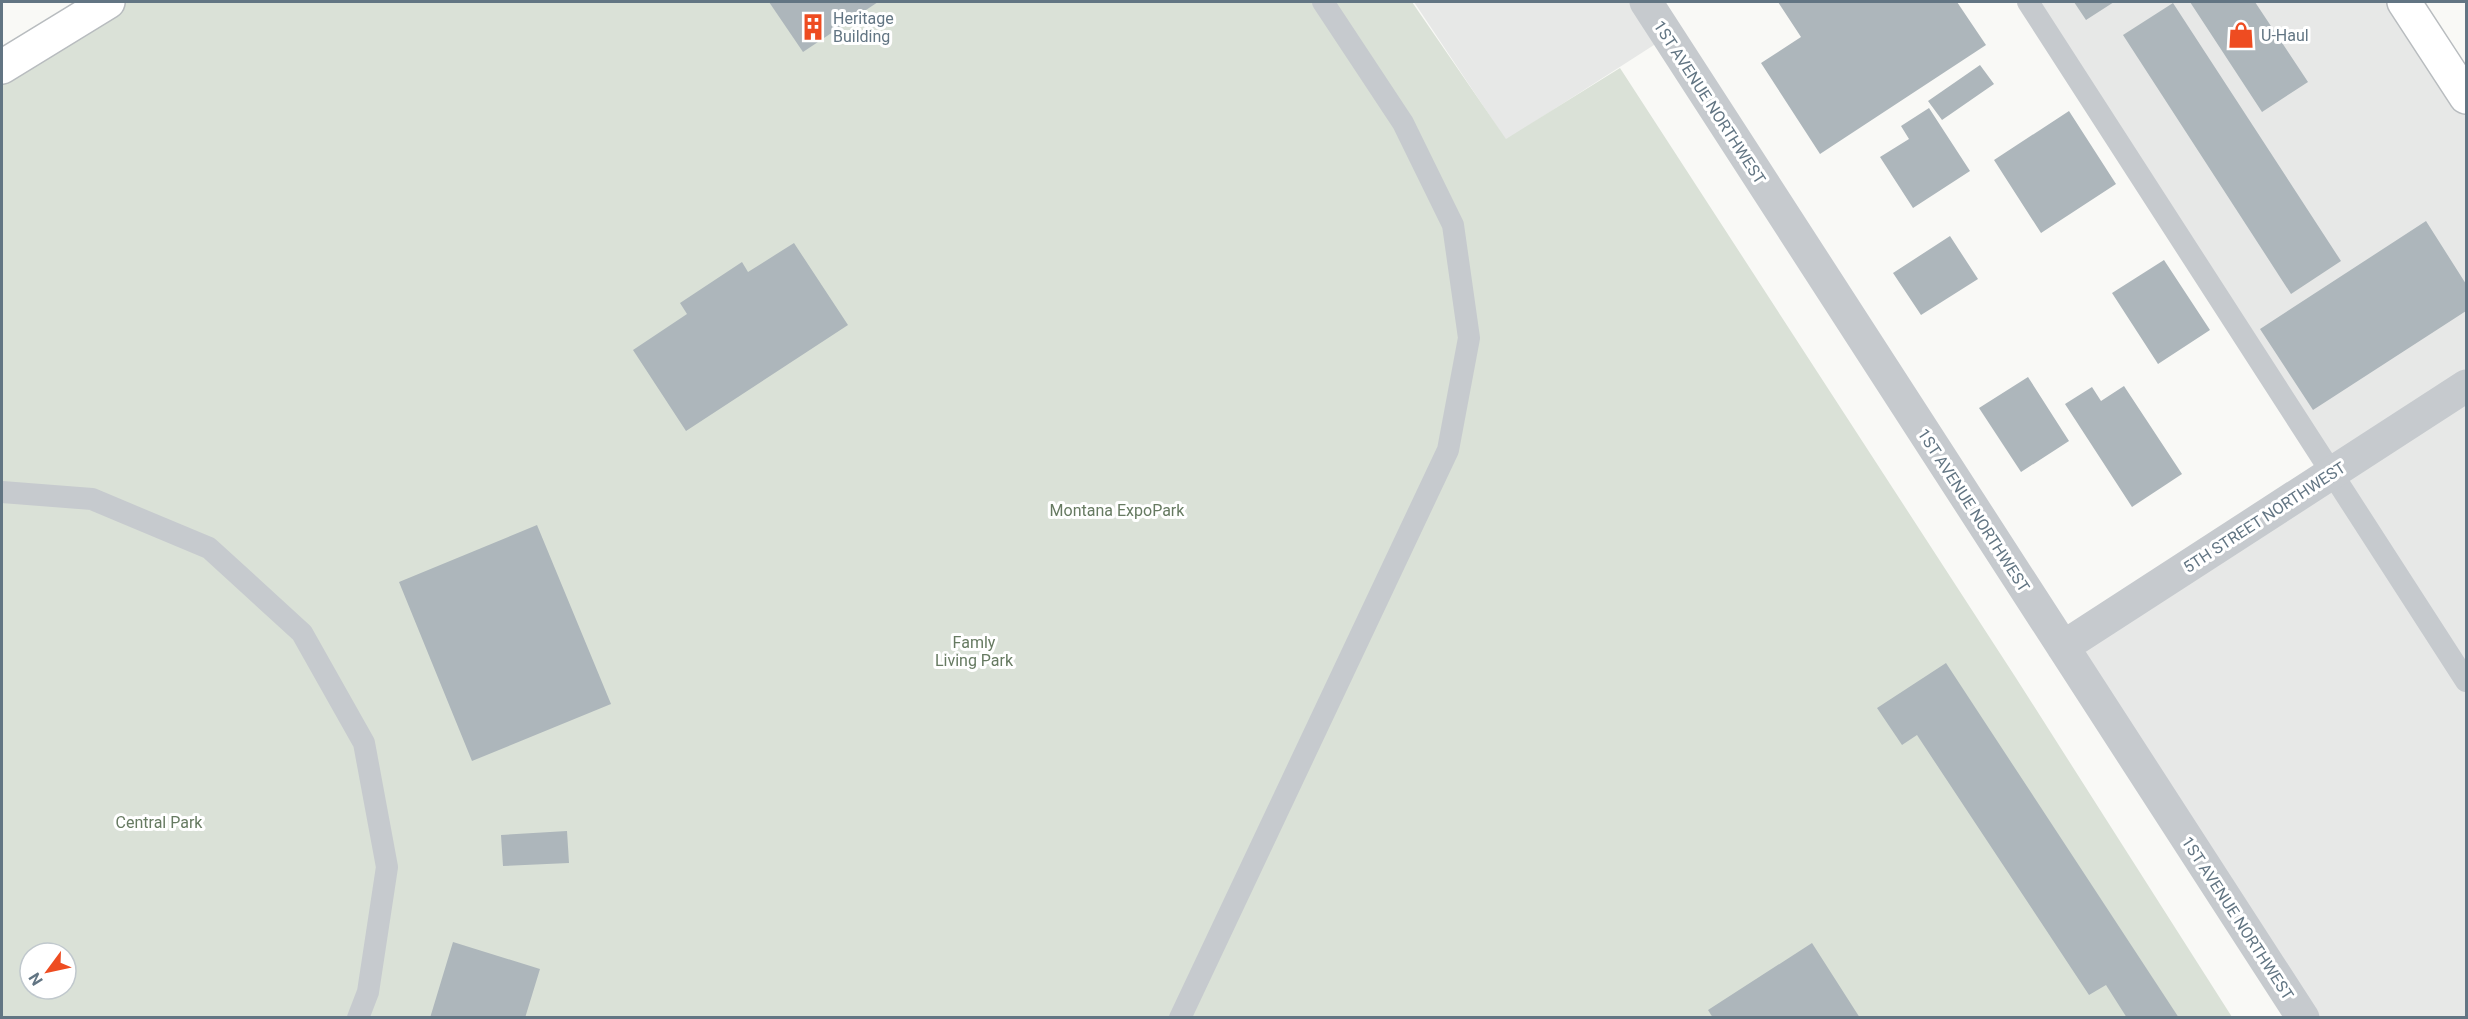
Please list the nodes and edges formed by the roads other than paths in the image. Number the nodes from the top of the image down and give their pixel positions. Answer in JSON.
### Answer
{"nodes":[{"id":1,"x":108,"y":2,"type":"edge"},
{"id":2,"x":1323,"y":2,"type":"edge"},
{"id":3,"x":1646,"y":2,"type":"edge"},
{"id":4,"x":2028,"y":2,"type":"edge"},
{"id":5,"x":2404,"y":2,"type":"edge"},
{"id":6,"x":2,"y":68,"type":"edge"},
{"id":7,"x":2466,"y":97,"type":"edge"},
{"id":8,"x":2464,"y":395,"type":"edge"},
{"id":9,"x":2332,"y":473,"type":"junction"},
{"id":10,"x":2,"y":492,"type":"edge"},
{"id":11,"x":2063,"y":647,"type":"junction"},
{"id":12,"x":2466,"y":681,"type":"edge"},
{"id":13,"x":358,"y":1017,"type":"edge"},
{"id":14,"x":1180,"y":1017,"type":"edge"},
{"id":15,"x":2303,"y":1017,"type":"edge"}],
"edges":[{"from":1,"to":6,"type":"highway"},
{"from":2,"to":14,"type":"lane"},
{"from":3,"to":11,"type":"street","name":"1ST AVENUE NORTHWEST"},
{"from":4,"to":9,"type":"lane"},
{"from":5,"to":7,"type":"highway"},
{"from":8,"to":9,"type":"street","name":"5TH STREET NORTHWEST"},
{"from":9,"to":11,"type":"street","name":"5TH STREET NORTHWEST"},
{"from":9,"to":12,"type":"lane"},
{"from":10,"to":13,"type":"lane"},
{"from":11,"to":15,"type":"street","name":"1ST AVENUE NORTHWEST"}]}
